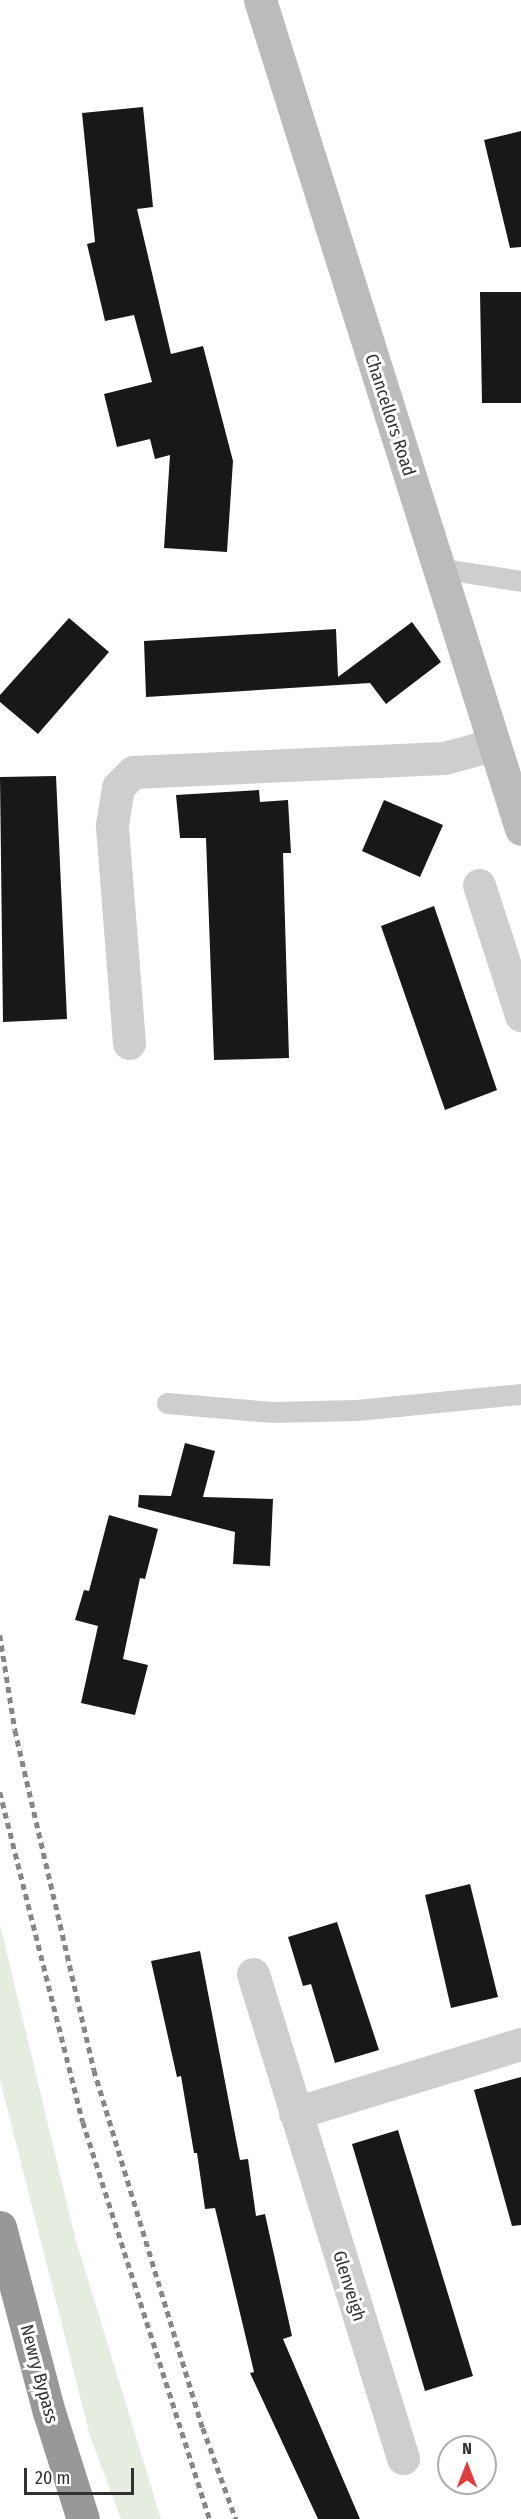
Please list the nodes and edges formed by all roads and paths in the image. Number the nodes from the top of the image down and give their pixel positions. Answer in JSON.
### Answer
{"nodes":[{"id":1,"x":261,"y":0,"type":"edge"},
{"id":2,"x":438,"y":568,"type":"junction"},
{"id":3,"x":521,"y":581,"type":"edge"},
{"id":4,"x":493,"y":745,"type":"junction"},
{"id":5,"x":521,"y":829,"type":"edge"},
{"id":6,"x":479,"y":885,"type":"dead end"},
{"id":7,"x":518,"y":994,"type":"edge"},
{"id":8,"x":129,"y":1043,"type":"dead end"},
{"id":9,"x":521,"y":1394,"type":"edge"},
{"id":10,"x":167,"y":1403,"type":"dead end"},
{"id":11,"x":253,"y":1974,"type":"dead end"},
{"id":12,"x":521,"y":2044,"type":"edge"},
{"id":13,"x":295,"y":2113,"type":"junction"},
{"id":14,"x":0,"y":2227,"type":"edge"},
{"id":15,"x":403,"y":2458,"type":"dead end"},
{"id":16,"x":83,"y":2519,"type":"edge"}],
"edges":[{"from":1,"to":2,"type":"street","name":"Chancellors Road"},
{"from":2,"to":3,"type":"lane"},
{"from":2,"to":4,"type":"street","name":"Chancellors Road"},
{"from":4,"to":5,"type":"street","name":"Chancellors Road"},
{"from":4,"to":8,"type":"street"},
{"from":6,"to":7,"type":"street"},
{"from":9,"to":10,"type":"lane"},
{"from":11,"to":13,"type":"street","name":"Glenveigh"},
{"from":12,"to":13,"type":"street"},
{"from":13,"to":15,"type":"street","name":"Glenveigh"},
{"from":14,"to":16,"type":"highway","name":"Newry Bypass"}]}
